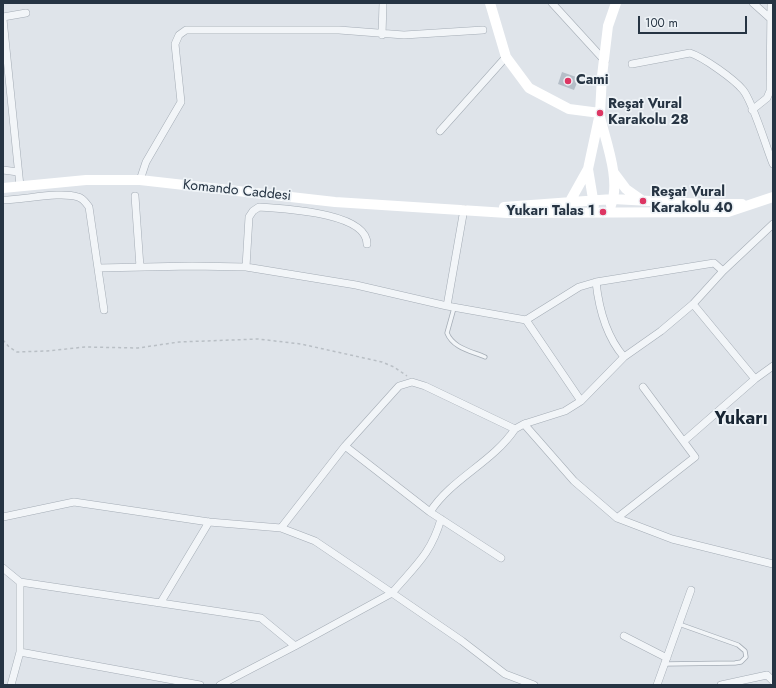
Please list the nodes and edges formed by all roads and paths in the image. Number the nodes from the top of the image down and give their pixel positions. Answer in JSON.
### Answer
{"nodes":[{"id":1,"x":383,"y":3,"type":"edge"},
{"id":2,"x":490,"y":3,"type":"edge"},
{"id":3,"x":552,"y":3,"type":"edge"},
{"id":4,"x":616,"y":3,"type":"edge"},
{"id":5,"x":754,"y":3,"type":"edge"},
{"id":6,"x":771,"y":3,"type":"edge"},
{"id":7,"x":26,"y":13,"type":"dead end"},
{"id":8,"x":3,"y":18,"type":"edge"},
{"id":9,"x":772,"y":20,"type":"edge"},
{"id":10,"x":483,"y":30,"type":"dead end"},
{"id":11,"x":382,"y":34,"type":"junction"},
{"id":12,"x":506,"y":58,"type":"junction"},
{"id":13,"x":605,"y":61,"type":"junction"},
{"id":14,"x":632,"y":64,"type":"dead end"},
{"id":15,"x":752,"y":110,"type":"junction"},
{"id":16,"x":600,"y":113,"type":"junction"},
{"id":17,"x":440,"y":131,"type":"dead end"},
{"id":18,"x":773,"y":164,"type":"edge"},
{"id":19,"x":588,"y":168,"type":"junction"},
{"id":20,"x":3,"y":170,"type":"edge"},
{"id":21,"x":18,"y":172,"type":"junction"},
{"id":22,"x":614,"y":173,"type":"junction"},
{"id":23,"x":140,"y":180,"type":"junction"},
{"id":24,"x":20,"y":186,"type":"junction"},
{"id":25,"x":3,"y":188,"type":"edge"},
{"id":26,"x":135,"y":196,"type":"dead end"},
{"id":27,"x":773,"y":197,"type":"edge"},
{"id":28,"x":613,"y":199,"type":"junction"},
{"id":29,"x":3,"y":200,"type":"edge"},
{"id":30,"x":592,"y":200,"type":"junction"},
{"id":31,"x":643,"y":201,"type":"junction"},
{"id":32,"x":569,"y":203,"type":"junction"},
{"id":33,"x":756,"y":203,"type":"junction"},
{"id":34,"x":468,"y":210,"type":"junction"},
{"id":35,"x":603,"y":212,"type":"junction"},
{"id":36,"x":773,"y":224,"type":"edge"},
{"id":37,"x":367,"y":244,"type":"dead end"},
{"id":38,"x":140,"y":266,"type":"junction"},
{"id":39,"x":246,"y":267,"type":"junction"},
{"id":40,"x":98,"y":268,"type":"junction"},
{"id":41,"x":723,"y":271,"type":"junction"},
{"id":42,"x":596,"y":282,"type":"junction"},
{"id":43,"x":693,"y":304,"type":"junction"},
{"id":44,"x":450,"y":307,"type":"junction"},
{"id":45,"x":104,"y":310,"type":"dead end"},
{"id":46,"x":526,"y":320,"type":"junction"},
{"id":47,"x":3,"y":340,"type":"edge"},
{"id":48,"x":485,"y":357,"type":"dead end"},
{"id":49,"x":624,"y":357,"type":"junction"},
{"id":50,"x":773,"y":366,"type":"edge"},
{"id":51,"x":755,"y":379,"type":"junction"},
{"id":52,"x":412,"y":382,"type":"junction"},
{"id":53,"x":643,"y":387,"type":"dead end"},
{"id":54,"x":581,"y":401,"type":"junction"},
{"id":55,"x":524,"y":424,"type":"junction"},
{"id":56,"x":515,"y":429,"type":"junction"},
{"id":57,"x":684,"y":441,"type":"junction"},
{"id":58,"x":345,"y":446,"type":"junction"},
{"id":59,"x":430,"y":512,"type":"junction"},
{"id":60,"x":3,"y":517,"type":"edge"},
{"id":61,"x":617,"y":518,"type":"junction"},
{"id":62,"x":441,"y":519,"type":"junction"},
{"id":63,"x":209,"y":522,"type":"junction"},
{"id":64,"x":281,"y":528,"type":"junction"},
{"id":65,"x":501,"y":558,"type":"dead end"},
{"id":66,"x":773,"y":564,"type":"edge"},
{"id":67,"x":3,"y":568,"type":"edge"},
{"id":68,"x":20,"y":582,"type":"junction"},
{"id":69,"x":691,"y":590,"type":"dead end"},
{"id":70,"x":392,"y":593,"type":"junction"},
{"id":71,"x":161,"y":602,"type":"junction"},
{"id":72,"x":679,"y":624,"type":"junction"},
{"id":73,"x":624,"y":636,"type":"dead end"},
{"id":74,"x":295,"y":646,"type":"junction"},
{"id":75,"x":20,"y":652,"type":"junction"},
{"id":76,"x":666,"y":661,"type":"junction"},
{"id":77,"x":773,"y":681,"type":"edge"},
{"id":78,"x":11,"y":685,"type":"edge"},
{"id":79,"x":200,"y":685,"type":"edge"},
{"id":80,"x":220,"y":685,"type":"edge"},
{"id":81,"x":534,"y":685,"type":"edge"},
{"id":82,"x":657,"y":685,"type":"edge"},
{"id":83,"x":721,"y":685,"type":"edge"}],
"edges":[{"from":1,"to":11,"type":"street"},
{"from":2,"to":12,"type":"street"},
{"from":3,"to":13,"type":"street"},
{"from":4,"to":13,"type":"street"},
{"from":5,"to":9,"type":"street"},
{"from":6,"to":9,"type":"street"},
{"from":7,"to":8,"type":"street"},
{"from":8,"to":21,"type":"street"},
{"from":9,"to":15,"type":"street"},
{"from":10,"to":11,"type":"street"},
{"from":11,"to":23,"type":"street"},
{"from":12,"to":16,"type":"street"},
{"from":12,"to":17,"type":"street"},
{"from":13,"to":16,"type":"street"},
{"from":14,"to":15,"type":"street"},
{"from":15,"to":18,"type":"street"},
{"from":16,"to":19,"type":"street"},
{"from":16,"to":22,"type":"street"},
{"from":19,"to":30,"type":"street"},
{"from":19,"to":32,"type":"street"},
{"from":20,"to":21,"type":"street"},
{"from":21,"to":24,"type":"street"},
{"from":22,"to":28,"type":"street"},
{"from":22,"to":31,"type":"street"},
{"from":23,"to":24,"type":"street","name":"Komando Caddesi"},
{"from":23,"to":34,"type":"street","name":"Komando Caddesi"},
{"from":24,"to":25,"type":"street","name":"Komando Caddesi"},
{"from":26,"to":38,"type":"street"},
{"from":27,"to":33,"type":"street"},
{"from":28,"to":30,"type":"street"},
{"from":28,"to":31,"type":"street"},
{"from":28,"to":35,"type":"street"},
{"from":29,"to":40,"type":"street"},
{"from":30,"to":32,"type":"street"},
{"from":30,"to":35,"type":"street"},
{"from":31,"to":33,"type":"street"},
{"from":32,"to":34,"type":"street"},
{"from":33,"to":35,"type":"street"},
{"from":34,"to":35,"type":"street"},
{"from":34,"to":44,"type":"street"},
{"from":36,"to":41,"type":"street"},
{"from":37,"to":39,"type":"street"},
{"from":38,"to":39,"type":"street"},
{"from":38,"to":40,"type":"street"},
{"from":39,"to":44,"type":"street"},
{"from":40,"to":45,"type":"street"},
{"from":41,"to":42,"type":"street"},
{"from":41,"to":43,"type":"street"},
{"from":42,"to":46,"type":"street"},
{"from":42,"to":49,"type":"street"},
{"from":43,"to":49,"type":"street"},
{"from":43,"to":51,"type":"street"},
{"from":44,"to":46,"type":"street"},
{"from":44,"to":48,"type":"lane"},
{"from":46,"to":54,"type":"street"},
{"from":47,"to":52,"type":"path"},
{"from":49,"to":54,"type":"street"},
{"from":50,"to":51,"type":"street"},
{"from":51,"to":57,"type":"street"},
{"from":52,"to":56,"type":"street"},
{"from":52,"to":58,"type":"street"},
{"from":53,"to":57,"type":"street"},
{"from":54,"to":55,"type":"street"},
{"from":55,"to":56,"type":"street"},
{"from":55,"to":61,"type":"street"},
{"from":56,"to":59,"type":"street"},
{"from":57,"to":61,"type":"street"},
{"from":58,"to":59,"type":"street"},
{"from":58,"to":64,"type":"street"},
{"from":59,"to":62,"type":"street"},
{"from":60,"to":63,"type":"street"},
{"from":61,"to":66,"type":"street"},
{"from":62,"to":65,"type":"street"},
{"from":62,"to":70,"type":"street"},
{"from":63,"to":64,"type":"street"},
{"from":63,"to":71,"type":"street"},
{"from":64,"to":70,"type":"street"},
{"from":67,"to":68,"type":"street"},
{"from":68,"to":71,"type":"street"},
{"from":68,"to":75,"type":"street"},
{"from":69,"to":72,"type":"street"},
{"from":70,"to":74,"type":"street"},
{"from":70,"to":81,"type":"street"},
{"from":71,"to":74,"type":"street"},
{"from":72,"to":76,"type":"street"},
{"from":72,"to":76,"type":"lane"},
{"from":73,"to":76,"type":"street"},
{"from":74,"to":80,"type":"street"},
{"from":75,"to":78,"type":"street"},
{"from":75,"to":79,"type":"street"},
{"from":76,"to":82,"type":"street"},
{"from":77,"to":83,"type":"street"}]}
